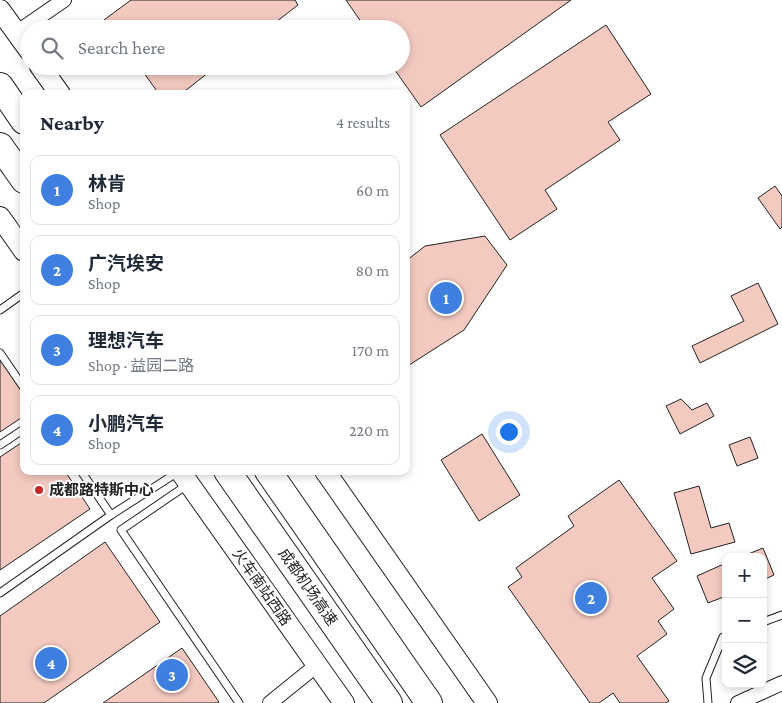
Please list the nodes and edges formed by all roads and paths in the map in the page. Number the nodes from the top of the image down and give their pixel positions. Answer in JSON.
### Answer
{"nodes":[{"id":1,"x":64,"y":0,"type":"edge"},
{"id":2,"x":0,"y":10,"type":"edge"},
{"id":3,"x":35,"y":20,"type":"edge"},
{"id":4,"x":20,"y":30,"type":"edge"},
{"id":5,"x":16,"y":33,"type":"junction"},
{"id":6,"x":20,"y":38,"type":"edge"},
{"id":7,"x":46,"y":75,"type":"edge"},
{"id":8,"x":0,"y":86,"type":"edge"},
{"id":9,"x":57,"y":90,"type":"edge"},
{"id":10,"x":20,"y":114,"type":"edge"},
{"id":11,"x":0,"y":146,"type":"edge"},
{"id":12,"x":20,"y":174,"type":"edge"},
{"id":13,"x":0,"y":217,"type":"edge"},
{"id":14,"x":20,"y":245,"type":"edge"},
{"id":15,"x":20,"y":296,"type":"edge"},
{"id":16,"x":0,"y":310,"type":"edge"},
{"id":17,"x":0,"y":353,"type":"edge"},
{"id":18,"x":20,"y":382,"type":"edge"},
{"id":19,"x":20,"y":432,"type":"edge"},
{"id":20,"x":0,"y":446,"type":"edge"},
{"id":21,"x":84,"y":475,"type":"edge"},
{"id":22,"x":231,"y":475,"type":"edge"},
{"id":23,"x":271,"y":475,"type":"edge"},
{"id":24,"x":328,"y":475,"type":"edge"},
{"id":25,"x":183,"y":476,"type":"edge"},
{"id":26,"x":111,"y":515,"type":"junction"},
{"id":27,"x":0,"y":592,"type":"edge"},
{"id":28,"x":782,"y":615,"type":"edge"},
{"id":29,"x":767,"y":621,"type":"edge"},
{"id":30,"x":722,"y":639,"type":"edge"},
{"id":31,"x":317,"y":665,"type":"junction"},
{"id":32,"x":782,"y":683,"type":"edge"},
{"id":33,"x":239,"y":703,"type":"edge"},
{"id":34,"x":270,"y":703,"type":"edge"},
{"id":35,"x":344,"y":703,"type":"edge"},
{"id":36,"x":389,"y":703,"type":"edge"},
{"id":37,"x":429,"y":703,"type":"edge"},
{"id":38,"x":487,"y":703,"type":"edge"},
{"id":39,"x":708,"y":703,"type":"edge"},
{"id":40,"x":738,"y":703,"type":"edge"}],
"edges":[{"from":1,"to":3,"type":"street"},
{"from":2,"to":5,"type":"main road"},
{"from":4,"to":5,"type":"street"},
{"from":5,"to":6,"type":"main road"},
{"from":7,"to":9,"type":"main road"},
{"from":8,"to":10,"type":"highway"},
{"from":11,"to":12,"type":"highway"},
{"from":13,"to":14,"type":"main road"},
{"from":15,"to":16,"type":"lane"},
{"from":17,"to":18,"type":"lane"},
{"from":19,"to":20,"type":"lane"},
{"from":21,"to":26,"type":"lane"},
{"from":22,"to":36,"type":"highway","name":"成都机场高速"},
{"from":23,"to":37,"type":"highway"},
{"from":24,"to":38,"type":"main road"},
{"from":25,"to":26,"type":"lane"},
{"from":25,"to":31,"type":"main road","name":"火车南站西路"},
{"from":25,"to":33,"type":"lane"},
{"from":26,"to":27,"type":"lane"},
{"from":28,"to":29,"type":"lane"},
{"from":30,"to":39,"type":"lane"},
{"from":31,"to":34,"type":"street"},
{"from":31,"to":35,"type":"main road","name":"火车南站西路"},
{"from":32,"to":40,"type":"street"}]}
